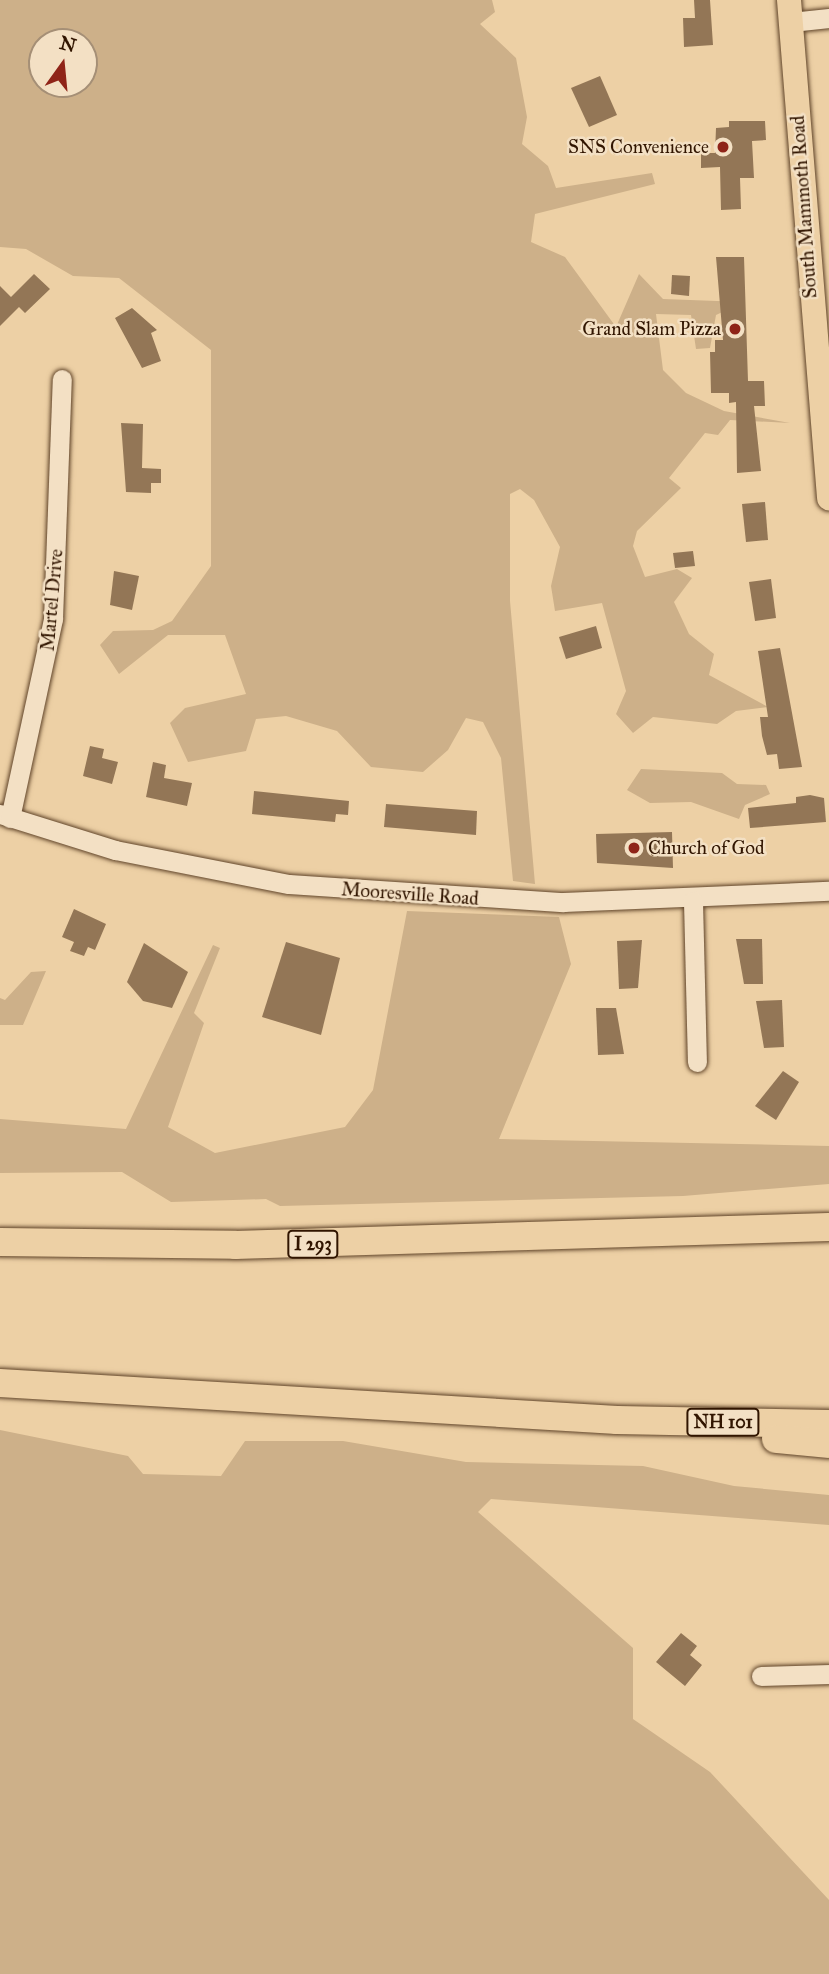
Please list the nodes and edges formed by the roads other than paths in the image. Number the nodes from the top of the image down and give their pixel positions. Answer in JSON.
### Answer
{"nodes":[{"id":1,"x":790,"y":11,"type":"edge"},
{"id":2,"x":829,"y":18,"type":"edge"},
{"id":3,"x":62,"y":379,"type":"dead end"},
{"id":4,"x":829,"y":498,"type":"edge"},
{"id":5,"x":5,"y":816,"type":"edge"},
{"id":6,"x":829,"y":891,"type":"edge"},
{"id":7,"x":693,"y":901,"type":"junction"},
{"id":8,"x":697,"y":1062,"type":"dead end"},
{"id":9,"x":829,"y":1227,"type":"edge"},
{"id":10,"x":627,"y":1236,"type":"junction"},
{"id":11,"x":829,"y":1238,"type":"edge"},
{"id":12,"x":0,"y":1242,"type":"edge"},
{"id":13,"x":0,"y":1383,"type":"edge"},
{"id":14,"x":617,"y":1420,"type":"junction"},
{"id":15,"x":829,"y":1424,"type":"edge"},
{"id":16,"x":829,"y":1444,"type":"edge"},
{"id":17,"x":829,"y":1674,"type":"edge"},
{"id":18,"x":761,"y":1676,"type":"dead end"}],
"edges":[{"from":1,"to":2,"type":"street"},
{"from":1,"to":4,"type":"main road","name":"South Mammoth Road"},
{"from":3,"to":5,"type":"street","name":"Martel Drive"},
{"from":5,"to":7,"type":"street","name":"Mooresville Road"},
{"from":6,"to":7,"type":"street","name":"Mooresville Road"},
{"from":7,"to":8,"type":"street"},
{"from":9,"to":10,"type":"highway"},
{"from":10,"to":11,"type":"highway","number":"I 293"},
{"from":10,"to":12,"type":"highway","number":"I 293"},
{"from":13,"to":14,"type":"highway"},
{"from":14,"to":15,"type":"highway","number":"NH 101"},
{"from":14,"to":16,"type":"highway"},
{"from":17,"to":18,"type":"street"}]}
